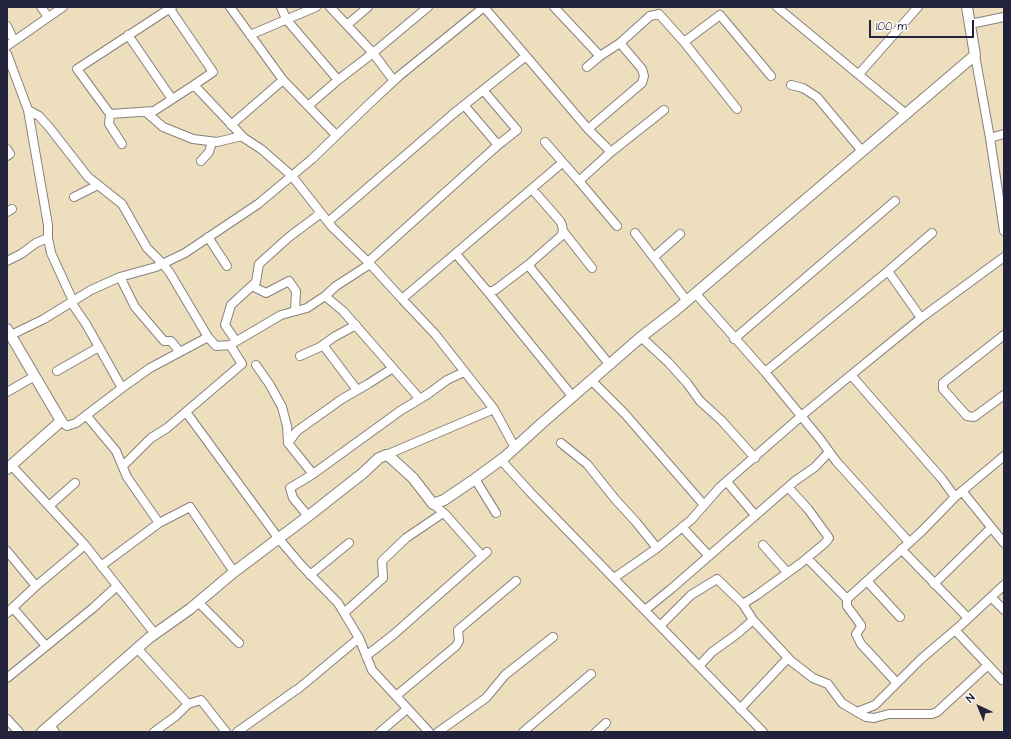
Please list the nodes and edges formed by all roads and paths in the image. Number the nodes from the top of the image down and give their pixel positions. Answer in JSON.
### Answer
{"nodes":[{"id":1,"x":41,"y":7,"type":"edge"},
{"id":2,"x":63,"y":7,"type":"edge"},
{"id":3,"x":230,"y":7,"type":"edge"},
{"id":4,"x":281,"y":7,"type":"edge"},
{"id":5,"x":316,"y":7,"type":"edge"},
{"id":6,"x":330,"y":7,"type":"edge"},
{"id":7,"x":368,"y":7,"type":"edge"},
{"id":8,"x":428,"y":7,"type":"edge"},
{"id":9,"x":484,"y":7,"type":"edge"},
{"id":10,"x":554,"y":7,"type":"edge"},
{"id":11,"x":777,"y":7,"type":"edge"},
{"id":12,"x":918,"y":7,"type":"edge"},
{"id":13,"x":967,"y":7,"type":"edge"},
{"id":14,"x":171,"y":8,"type":"edge"},
{"id":15,"x":48,"y":17,"type":"junction"},
{"id":16,"x":1004,"y":17,"type":"edge"},
{"id":17,"x":286,"y":20,"type":"junction"},
{"id":18,"x":970,"y":24,"type":"junction"},
{"id":19,"x":347,"y":25,"type":"junction"},
{"id":20,"x":7,"y":26,"type":"edge"},
{"id":21,"x":128,"y":35,"type":"junction"},
{"id":22,"x":250,"y":35,"type":"junction"},
{"id":23,"x":14,"y":41,"type":"junction"},
{"id":24,"x":684,"y":42,"type":"junction"},
{"id":25,"x":620,"y":43,"type":"junction"},
{"id":26,"x":7,"y":46,"type":"edge"},
{"id":27,"x":373,"y":53,"type":"junction"},
{"id":28,"x":7,"y":54,"type":"edge"},
{"id":29,"x":975,"y":54,"type":"junction"},
{"id":30,"x":526,"y":56,"type":"junction"},
{"id":31,"x":600,"y":56,"type":"junction"},
{"id":32,"x":587,"y":67,"type":"dead end"},
{"id":33,"x":859,"y":74,"type":"junction"},
{"id":34,"x":771,"y":76,"type":"dead end"},
{"id":35,"x":283,"y":80,"type":"junction"},
{"id":36,"x":338,"y":80,"type":"junction"},
{"id":37,"x":394,"y":81,"type":"junction"},
{"id":38,"x":194,"y":85,"type":"junction"},
{"id":39,"x":790,"y":85,"type":"dead end"},
{"id":40,"x":483,"y":90,"type":"junction"},
{"id":41,"x":172,"y":99,"type":"junction"},
{"id":42,"x":464,"y":105,"type":"junction"},
{"id":43,"x":308,"y":106,"type":"junction"},
{"id":44,"x":737,"y":109,"type":"dead end"},
{"id":45,"x":28,"y":110,"type":"junction"},
{"id":46,"x":664,"y":110,"type":"dead end"},
{"id":47,"x":146,"y":112,"type":"junction"},
{"id":48,"x":905,"y":113,"type":"junction"},
{"id":49,"x":110,"y":114,"type":"junction"},
{"id":50,"x":231,"y":125,"type":"junction"},
{"id":51,"x":588,"y":129,"type":"junction"},
{"id":52,"x":1004,"y":134,"type":"edge"},
{"id":53,"x":336,"y":135,"type":"junction"},
{"id":54,"x":242,"y":136,"type":"junction"},
{"id":55,"x":990,"y":138,"type":"junction"},
{"id":56,"x":212,"y":142,"type":"junction"},
{"id":57,"x":545,"y":142,"type":"dead end"},
{"id":58,"x":122,"y":144,"type":"dead end"},
{"id":59,"x":498,"y":145,"type":"junction"},
{"id":60,"x":7,"y":149,"type":"edge"},
{"id":61,"x":862,"y":151,"type":"junction"},
{"id":62,"x":611,"y":152,"type":"junction"},
{"id":63,"x":7,"y":156,"type":"edge"},
{"id":64,"x":201,"y":161,"type":"dead end"},
{"id":65,"x":562,"y":163,"type":"junction"},
{"id":66,"x":292,"y":176,"type":"junction"},
{"id":67,"x":579,"y":181,"type":"junction"},
{"id":68,"x":98,"y":185,"type":"junction"},
{"id":69,"x":532,"y":190,"type":"junction"},
{"id":70,"x":74,"y":197,"type":"dead end"},
{"id":71,"x":895,"y":201,"type":"dead end"},
{"id":72,"x":321,"y":213,"type":"junction"},
{"id":73,"x":328,"y":222,"type":"junction"},
{"id":74,"x":617,"y":226,"type":"dead end"},
{"id":75,"x":563,"y":231,"type":"junction"},
{"id":76,"x":1004,"y":231,"type":"edge"},
{"id":77,"x":635,"y":233,"type":"dead end"},
{"id":78,"x":932,"y":233,"type":"dead end"},
{"id":79,"x":680,"y":234,"type":"dead end"},
{"id":80,"x":208,"y":237,"type":"junction"},
{"id":81,"x":48,"y":238,"type":"junction"},
{"id":82,"x":456,"y":254,"type":"junction"},
{"id":83,"x":654,"y":257,"type":"junction"},
{"id":84,"x":1004,"y":257,"type":"edge"},
{"id":85,"x":7,"y":261,"type":"edge"},
{"id":86,"x":369,"y":263,"type":"junction"},
{"id":87,"x":163,"y":264,"type":"junction"},
{"id":88,"x":528,"y":264,"type":"junction"},
{"id":89,"x":227,"y":266,"type":"dead end"},
{"id":90,"x":592,"y":268,"type":"dead end"},
{"id":91,"x":888,"y":271,"type":"junction"},
{"id":92,"x":120,"y":277,"type":"junction"},
{"id":93,"x":252,"y":286,"type":"junction"},
{"id":94,"x":488,"y":292,"type":"junction"},
{"id":95,"x":696,"y":294,"type":"junction"},
{"id":96,"x":325,"y":296,"type":"junction"},
{"id":97,"x":402,"y":299,"type":"junction"},
{"id":98,"x":687,"y":301,"type":"junction"},
{"id":99,"x":72,"y":302,"type":"junction"},
{"id":100,"x":295,"y":311,"type":"junction"},
{"id":101,"x":921,"y":318,"type":"junction"},
{"id":102,"x":356,"y":326,"type":"junction"},
{"id":103,"x":9,"y":332,"type":"edge"},
{"id":104,"x":1004,"y":335,"type":"edge"},
{"id":105,"x":208,"y":337,"type":"junction"},
{"id":106,"x":641,"y":337,"type":"junction"},
{"id":107,"x":734,"y":338,"type":"junction"},
{"id":108,"x":233,"y":343,"type":"junction"},
{"id":109,"x":323,"y":345,"type":"junction"},
{"id":110,"x":99,"y":347,"type":"junction"},
{"id":111,"x":180,"y":351,"type":"junction"},
{"id":112,"x":300,"y":356,"type":"dead end"},
{"id":113,"x":256,"y":365,"type":"dead end"},
{"id":114,"x":610,"y":365,"type":"junction"},
{"id":115,"x":392,"y":368,"type":"junction"},
{"id":116,"x":57,"y":372,"type":"dead end"},
{"id":117,"x":464,"y":372,"type":"junction"},
{"id":118,"x":765,"y":372,"type":"junction"},
{"id":119,"x":851,"y":375,"type":"junction"},
{"id":120,"x":35,"y":376,"type":"junction"},
{"id":121,"x":592,"y":380,"type":"junction"},
{"id":122,"x":122,"y":388,"type":"junction"},
{"id":123,"x":357,"y":390,"type":"junction"},
{"id":124,"x":7,"y":392,"type":"edge"},
{"id":125,"x":1004,"y":395,"type":"edge"},
{"id":126,"x":573,"y":397,"type":"junction"},
{"id":127,"x":420,"y":399,"type":"junction"},
{"id":128,"x":494,"y":409,"type":"junction"},
{"id":129,"x":186,"y":412,"type":"junction"},
{"id":130,"x":86,"y":415,"type":"junction"},
{"id":131,"x":801,"y":417,"type":"junction"},
{"id":132,"x":61,"y":421,"type":"junction"},
{"id":133,"x":288,"y":443,"type":"junction"},
{"id":134,"x":561,"y":443,"type":"dead end"},
{"id":135,"x":515,"y":448,"type":"junction"},
{"id":136,"x":829,"y":452,"type":"junction"},
{"id":137,"x":386,"y":455,"type":"junction"},
{"id":138,"x":1004,"y":456,"type":"edge"},
{"id":139,"x":755,"y":458,"type":"junction"},
{"id":140,"x":501,"y":460,"type":"junction"},
{"id":141,"x":123,"y":466,"type":"junction"},
{"id":142,"x":9,"y":467,"type":"edge"},
{"id":143,"x":313,"y":474,"type":"junction"},
{"id":144,"x":475,"y":479,"type":"junction"},
{"id":145,"x":726,"y":482,"type":"junction"},
{"id":146,"x":75,"y":483,"type":"dead end"},
{"id":147,"x":788,"y":487,"type":"junction"},
{"id":148,"x":962,"y":491,"type":"junction"},
{"id":149,"x":955,"y":497,"type":"junction"},
{"id":150,"x":433,"y":504,"type":"junction"},
{"id":151,"x":704,"y":505,"type":"junction"},
{"id":152,"x":49,"y":506,"type":"junction"},
{"id":153,"x":443,"y":513,"type":"junction"},
{"id":154,"x":496,"y":513,"type":"dead end"},
{"id":155,"x":755,"y":515,"type":"junction"},
{"id":156,"x":308,"y":516,"type":"junction"},
{"id":157,"x":159,"y":524,"type":"junction"},
{"id":158,"x":682,"y":527,"type":"junction"},
{"id":159,"x":991,"y":528,"type":"junction"},
{"id":160,"x":279,"y":538,"type":"junction"},
{"id":161,"x":348,"y":542,"type":"dead end"},
{"id":162,"x":908,"y":542,"type":"junction"},
{"id":163,"x":1004,"y":543,"type":"edge"},
{"id":164,"x":85,"y":545,"type":"junction"},
{"id":165,"x":764,"y":545,"type":"dead end"},
{"id":166,"x":657,"y":548,"type":"junction"},
{"id":167,"x":901,"y":549,"type":"junction"},
{"id":168,"x":7,"y":551,"type":"edge"},
{"id":169,"x":709,"y":556,"type":"junction"},
{"id":170,"x":807,"y":558,"type":"junction"},
{"id":171,"x":101,"y":566,"type":"junction"},
{"id":172,"x":234,"y":572,"type":"junction"},
{"id":173,"x":787,"y":572,"type":"junction"},
{"id":174,"x":310,"y":574,"type":"junction"},
{"id":175,"x":614,"y":578,"type":"junction"},
{"id":176,"x":516,"y":581,"type":"dead end"},
{"id":177,"x":867,"y":581,"type":"junction"},
{"id":178,"x":934,"y":584,"type":"junction"},
{"id":179,"x":1004,"y":584,"type":"edge"},
{"id":180,"x":36,"y":586,"type":"junction"},
{"id":181,"x":117,"y":586,"type":"junction"},
{"id":182,"x":991,"y":597,"type":"junction"},
{"id":183,"x":847,"y":599,"type":"junction"},
{"id":184,"x":198,"y":602,"type":"junction"},
{"id":185,"x":743,"y":604,"type":"junction"},
{"id":186,"x":10,"y":610,"type":"edge"},
{"id":187,"x":645,"y":610,"type":"junction"},
{"id":188,"x":1004,"y":610,"type":"edge"},
{"id":189,"x":344,"y":613,"type":"junction"},
{"id":190,"x":900,"y":617,"type":"dead end"},
{"id":191,"x":968,"y":618,"type":"junction"},
{"id":192,"x":753,"y":620,"type":"junction"},
{"id":193,"x":660,"y":626,"type":"junction"},
{"id":194,"x":955,"y":630,"type":"junction"},
{"id":195,"x":155,"y":634,"type":"junction"},
{"id":196,"x":553,"y":637,"type":"dead end"},
{"id":197,"x":359,"y":638,"type":"junction"},
{"id":198,"x":239,"y":643,"type":"dead end"},
{"id":199,"x":46,"y":646,"type":"junction"},
{"id":200,"x":137,"y":648,"type":"junction"},
{"id":201,"x":366,"y":656,"type":"junction"},
{"id":202,"x":788,"y":658,"type":"junction"},
{"id":203,"x":988,"y":665,"type":"junction"},
{"id":204,"x":699,"y":666,"type":"junction"},
{"id":205,"x":590,"y":674,"type":"dead end"},
{"id":206,"x":7,"y":678,"type":"edge"},
{"id":207,"x":1002,"y":680,"type":"dead end"},
{"id":208,"x":897,"y":683,"type":"junction"},
{"id":209,"x":396,"y":696,"type":"junction"},
{"id":210,"x":188,"y":704,"type":"junction"},
{"id":211,"x":407,"y":709,"type":"junction"},
{"id":212,"x":740,"y":709,"type":"junction"},
{"id":213,"x":857,"y":712,"type":"junction"},
{"id":214,"x":7,"y":719,"type":"edge"},
{"id":215,"x":606,"y":723,"type":"dead end"},
{"id":216,"x":52,"y":729,"type":"edge"},
{"id":217,"x":19,"y":732,"type":"edge"},
{"id":218,"x":42,"y":732,"type":"edge"},
{"id":219,"x":154,"y":732,"type":"edge"},
{"id":220,"x":226,"y":732,"type":"edge"},
{"id":221,"x":237,"y":732,"type":"edge"},
{"id":222,"x":380,"y":732,"type":"edge"},
{"id":223,"x":429,"y":732,"type":"edge"},
{"id":224,"x":438,"y":732,"type":"edge"},
{"id":225,"x":523,"y":732,"type":"edge"},
{"id":226,"x":596,"y":732,"type":"edge"},
{"id":227,"x":763,"y":732,"type":"edge"}],
"edges":[{"from":1,"to":15,"type":"street"},
{"from":2,"to":15,"type":"street"},
{"from":3,"to":22,"type":"street"},
{"from":4,"to":17,"type":"street"},
{"from":5,"to":17,"type":"street"},
{"from":6,"to":19,"type":"street"},
{"from":7,"to":19,"type":"street"},
{"from":8,"to":27,"type":"street"},
{"from":9,"to":30,"type":"street"},
{"from":9,"to":37,"type":"street"},
{"from":10,"to":31,"type":"street"},
{"from":11,"to":33,"type":"street"},
{"from":12,"to":33,"type":"street"},
{"from":13,"to":18,"type":"street"},
{"from":14,"to":21,"type":"street"},
{"from":14,"to":38,"type":"street"},
{"from":15,"to":23,"type":"street"},
{"from":16,"to":18,"type":"street"},
{"from":17,"to":22,"type":"street"},
{"from":17,"to":36,"type":"street"},
{"from":18,"to":29,"type":"street"},
{"from":19,"to":27,"type":"street"},
{"from":20,"to":23,"type":"street"},
{"from":21,"to":41,"type":"street"},
{"from":21,"to":49,"type":"street"},
{"from":22,"to":35,"type":"street"},
{"from":23,"to":26,"type":"street"},
{"from":24,"to":25,"type":"street"},
{"from":24,"to":34,"type":"street"},
{"from":24,"to":44,"type":"street"},
{"from":25,"to":31,"type":"street"},
{"from":25,"to":51,"type":"street"},
{"from":27,"to":36,"type":"street"},
{"from":27,"to":37,"type":"street"},
{"from":28,"to":45,"type":"street"},
{"from":29,"to":48,"type":"street"},
{"from":29,"to":55,"type":"street"},
{"from":30,"to":40,"type":"street"},
{"from":30,"to":51,"type":"street"},
{"from":31,"to":32,"type":"street"},
{"from":33,"to":48,"type":"street"},
{"from":35,"to":43,"type":"street"},
{"from":35,"to":50,"type":"street"},
{"from":36,"to":43,"type":"street"},
{"from":37,"to":53,"type":"street"},
{"from":38,"to":41,"type":"street"},
{"from":38,"to":50,"type":"street"},
{"from":39,"to":61,"type":"street"},
{"from":40,"to":42,"type":"street"},
{"from":40,"to":59,"type":"street"},
{"from":41,"to":47,"type":"street"},
{"from":42,"to":59,"type":"street"},
{"from":42,"to":73,"type":"street"},
{"from":43,"to":53,"type":"street"},
{"from":45,"to":68,"type":"street"},
{"from":45,"to":81,"type":"street"},
{"from":46,"to":62,"type":"street"},
{"from":47,"to":49,"type":"street"},
{"from":47,"to":56,"type":"street"},
{"from":48,"to":61,"type":"street"},
{"from":49,"to":58,"type":"street"},
{"from":50,"to":54,"type":"street"},
{"from":51,"to":62,"type":"street"},
{"from":52,"to":55,"type":"street"},
{"from":53,"to":66,"type":"street"},
{"from":54,"to":56,"type":"street"},
{"from":54,"to":66,"type":"street"},
{"from":55,"to":76,"type":"street"},
{"from":56,"to":64,"type":"street"},
{"from":57,"to":65,"type":"street"},
{"from":59,"to":86,"type":"street"},
{"from":60,"to":63,"type":"street"},
{"from":61,"to":95,"type":"street"},
{"from":62,"to":67,"type":"street"},
{"from":65,"to":67,"type":"street"},
{"from":65,"to":69,"type":"street"},
{"from":66,"to":72,"type":"street"},
{"from":66,"to":80,"type":"street"},
{"from":67,"to":74,"type":"street"},
{"from":68,"to":70,"type":"street"},
{"from":68,"to":87,"type":"street"},
{"from":69,"to":75,"type":"street"},
{"from":69,"to":82,"type":"street"},
{"from":71,"to":107,"type":"street"},
{"from":72,"to":73,"type":"street"},
{"from":72,"to":93,"type":"street"},
{"from":73,"to":86,"type":"street"},
{"from":75,"to":88,"type":"street"},
{"from":75,"to":90,"type":"street"},
{"from":77,"to":83,"type":"street"},
{"from":78,"to":91,"type":"street"},
{"from":79,"to":83,"type":"street"},
{"from":80,"to":87,"type":"street"},
{"from":80,"to":89,"type":"street"},
{"from":81,"to":85,"type":"street"},
{"from":81,"to":99,"type":"street"},
{"from":82,"to":94,"type":"street"},
{"from":82,"to":97,"type":"street"},
{"from":83,"to":98,"type":"street"},
{"from":84,"to":101,"type":"street"},
{"from":86,"to":96,"type":"street"},
{"from":86,"to":97,"type":"street"},
{"from":87,"to":92,"type":"street"},
{"from":87,"to":105,"type":"street"},
{"from":88,"to":94,"type":"street"},
{"from":88,"to":114,"type":"street"},
{"from":91,"to":101,"type":"street"},
{"from":91,"to":118,"type":"street"},
{"from":92,"to":99,"type":"street"},
{"from":92,"to":111,"type":"street"},
{"from":93,"to":100,"type":"street"},
{"from":93,"to":108,"type":"street"},
{"from":94,"to":126,"type":"street"},
{"from":95,"to":98,"type":"street"},
{"from":95,"to":107,"type":"street"},
{"from":96,"to":100,"type":"street"},
{"from":96,"to":102,"type":"street"},
{"from":97,"to":117,"type":"street"},
{"from":98,"to":106,"type":"street"},
{"from":99,"to":103,"type":"street"},
{"from":99,"to":110,"type":"street"},
{"from":100,"to":108,"type":"street"},
{"from":101,"to":119,"type":"street"},
{"from":102,"to":109,"type":"street"},
{"from":102,"to":115,"type":"street"},
{"from":103,"to":120,"type":"street"},
{"from":104,"to":125,"type":"street"},
{"from":105,"to":108,"type":"street"},
{"from":105,"to":111,"type":"street"},
{"from":106,"to":114,"type":"street"},
{"from":106,"to":139,"type":"street"},
{"from":107,"to":118,"type":"street"},
{"from":108,"to":129,"type":"street"},
{"from":109,"to":112,"type":"street"},
{"from":109,"to":123,"type":"street"},
{"from":110,"to":116,"type":"street"},
{"from":110,"to":122,"type":"street"},
{"from":111,"to":122,"type":"street"},
{"from":113,"to":133,"type":"street"},
{"from":114,"to":121,"type":"street"},
{"from":115,"to":123,"type":"street"},
{"from":115,"to":127,"type":"street"},
{"from":117,"to":127,"type":"street"},
{"from":117,"to":128,"type":"street"},
{"from":118,"to":131,"type":"street"},
{"from":119,"to":131,"type":"street"},
{"from":119,"to":149,"type":"street"},
{"from":120,"to":124,"type":"street"},
{"from":120,"to":132,"type":"street"},
{"from":121,"to":126,"type":"street"},
{"from":121,"to":151,"type":"street"},
{"from":122,"to":130,"type":"street"},
{"from":123,"to":133,"type":"street"},
{"from":126,"to":135,"type":"street"},
{"from":127,"to":143,"type":"street"},
{"from":128,"to":135,"type":"street"},
{"from":128,"to":137,"type":"street"},
{"from":129,"to":141,"type":"street"},
{"from":129,"to":160,"type":"street"},
{"from":130,"to":132,"type":"street"},
{"from":130,"to":141,"type":"street"},
{"from":131,"to":136,"type":"street"},
{"from":131,"to":139,"type":"street"},
{"from":132,"to":142,"type":"street"},
{"from":133,"to":143,"type":"street"},
{"from":134,"to":166,"type":"street"},
{"from":135,"to":140,"type":"street"},
{"from":136,"to":147,"type":"street"},
{"from":136,"to":162,"type":"street"},
{"from":137,"to":150,"type":"street"},
{"from":137,"to":156,"type":"street"},
{"from":138,"to":148,"type":"street"},
{"from":139,"to":145,"type":"street"},
{"from":140,"to":144,"type":"street"},
{"from":140,"to":175,"type":"street"},
{"from":141,"to":157,"type":"street"},
{"from":142,"to":152,"type":"street"},
{"from":143,"to":156,"type":"street"},
{"from":144,"to":150,"type":"street"},
{"from":144,"to":154,"type":"street"},
{"from":145,"to":151,"type":"street"},
{"from":145,"to":155,"type":"street"},
{"from":146,"to":152,"type":"street"},
{"from":147,"to":155,"type":"street"},
{"from":147,"to":170,"type":"street"},
{"from":148,"to":149,"type":"street"},
{"from":148,"to":159,"type":"street"},
{"from":149,"to":162,"type":"street"},
{"from":150,"to":153,"type":"street"},
{"from":151,"to":158,"type":"street"},
{"from":152,"to":164,"type":"street"},
{"from":153,"to":189,"type":"street"},
{"from":153,"to":201,"type":"street"},
{"from":155,"to":169,"type":"street"},
{"from":156,"to":160,"type":"street"},
{"from":157,"to":171,"type":"street"},
{"from":157,"to":172,"type":"street"},
{"from":158,"to":166,"type":"street"},
{"from":158,"to":169,"type":"street"},
{"from":159,"to":163,"type":"street"},
{"from":159,"to":178,"type":"street"},
{"from":160,"to":172,"type":"street"},
{"from":160,"to":174,"type":"street"},
{"from":161,"to":174,"type":"street"},
{"from":162,"to":167,"type":"street"},
{"from":164,"to":171,"type":"street"},
{"from":164,"to":180,"type":"street"},
{"from":165,"to":173,"type":"street"},
{"from":166,"to":175,"type":"street"},
{"from":167,"to":177,"type":"street"},
{"from":167,"to":178,"type":"street"},
{"from":168,"to":180,"type":"street"},
{"from":169,"to":187,"type":"street"},
{"from":170,"to":173,"type":"street"},
{"from":170,"to":183,"type":"street"},
{"from":171,"to":181,"type":"street"},
{"from":172,"to":184,"type":"street"},
{"from":173,"to":185,"type":"street"},
{"from":174,"to":189,"type":"street"},
{"from":175,"to":187,"type":"street"},
{"from":176,"to":209,"type":"street"},
{"from":177,"to":183,"type":"street"},
{"from":177,"to":190,"type":"street"},
{"from":178,"to":191,"type":"street"},
{"from":179,"to":182,"type":"street"},
{"from":180,"to":186,"type":"street"},
{"from":181,"to":195,"type":"street"},
{"from":181,"to":199,"type":"street"},
{"from":182,"to":188,"type":"street"},
{"from":182,"to":191,"type":"street"},
{"from":183,"to":208,"type":"street"},
{"from":184,"to":195,"type":"street"},
{"from":184,"to":198,"type":"street"},
{"from":185,"to":192,"type":"street"},
{"from":185,"to":193,"type":"street"},
{"from":186,"to":199,"type":"street"},
{"from":187,"to":193,"type":"street"},
{"from":189,"to":197,"type":"street"},
{"from":191,"to":194,"type":"street"},
{"from":192,"to":202,"type":"street"},
{"from":192,"to":204,"type":"street"},
{"from":193,"to":204,"type":"street"},
{"from":194,"to":203,"type":"street"},
{"from":194,"to":208,"type":"street"},
{"from":195,"to":200,"type":"street"},
{"from":196,"to":224,"type":"street"},
{"from":197,"to":201,"type":"street"},
{"from":197,"to":221,"type":"street"},
{"from":199,"to":206,"type":"street"},
{"from":200,"to":210,"type":"street"},
{"from":200,"to":216,"type":"street"},
{"from":201,"to":209,"type":"street"},
{"from":202,"to":212,"type":"street"},
{"from":202,"to":213,"type":"street"},
{"from":203,"to":207,"type":"street"},
{"from":203,"to":213,"type":"street"},
{"from":204,"to":212,"type":"street"},
{"from":205,"to":225,"type":"street"},
{"from":208,"to":213,"type":"street"},
{"from":209,"to":211,"type":"street"},
{"from":210,"to":219,"type":"street"},
{"from":210,"to":220,"type":"street"},
{"from":211,"to":222,"type":"street"},
{"from":211,"to":223,"type":"street"},
{"from":212,"to":227,"type":"street"},
{"from":214,"to":217,"type":"street"},
{"from":215,"to":226,"type":"street"},
{"from":216,"to":218,"type":"street"}]}
